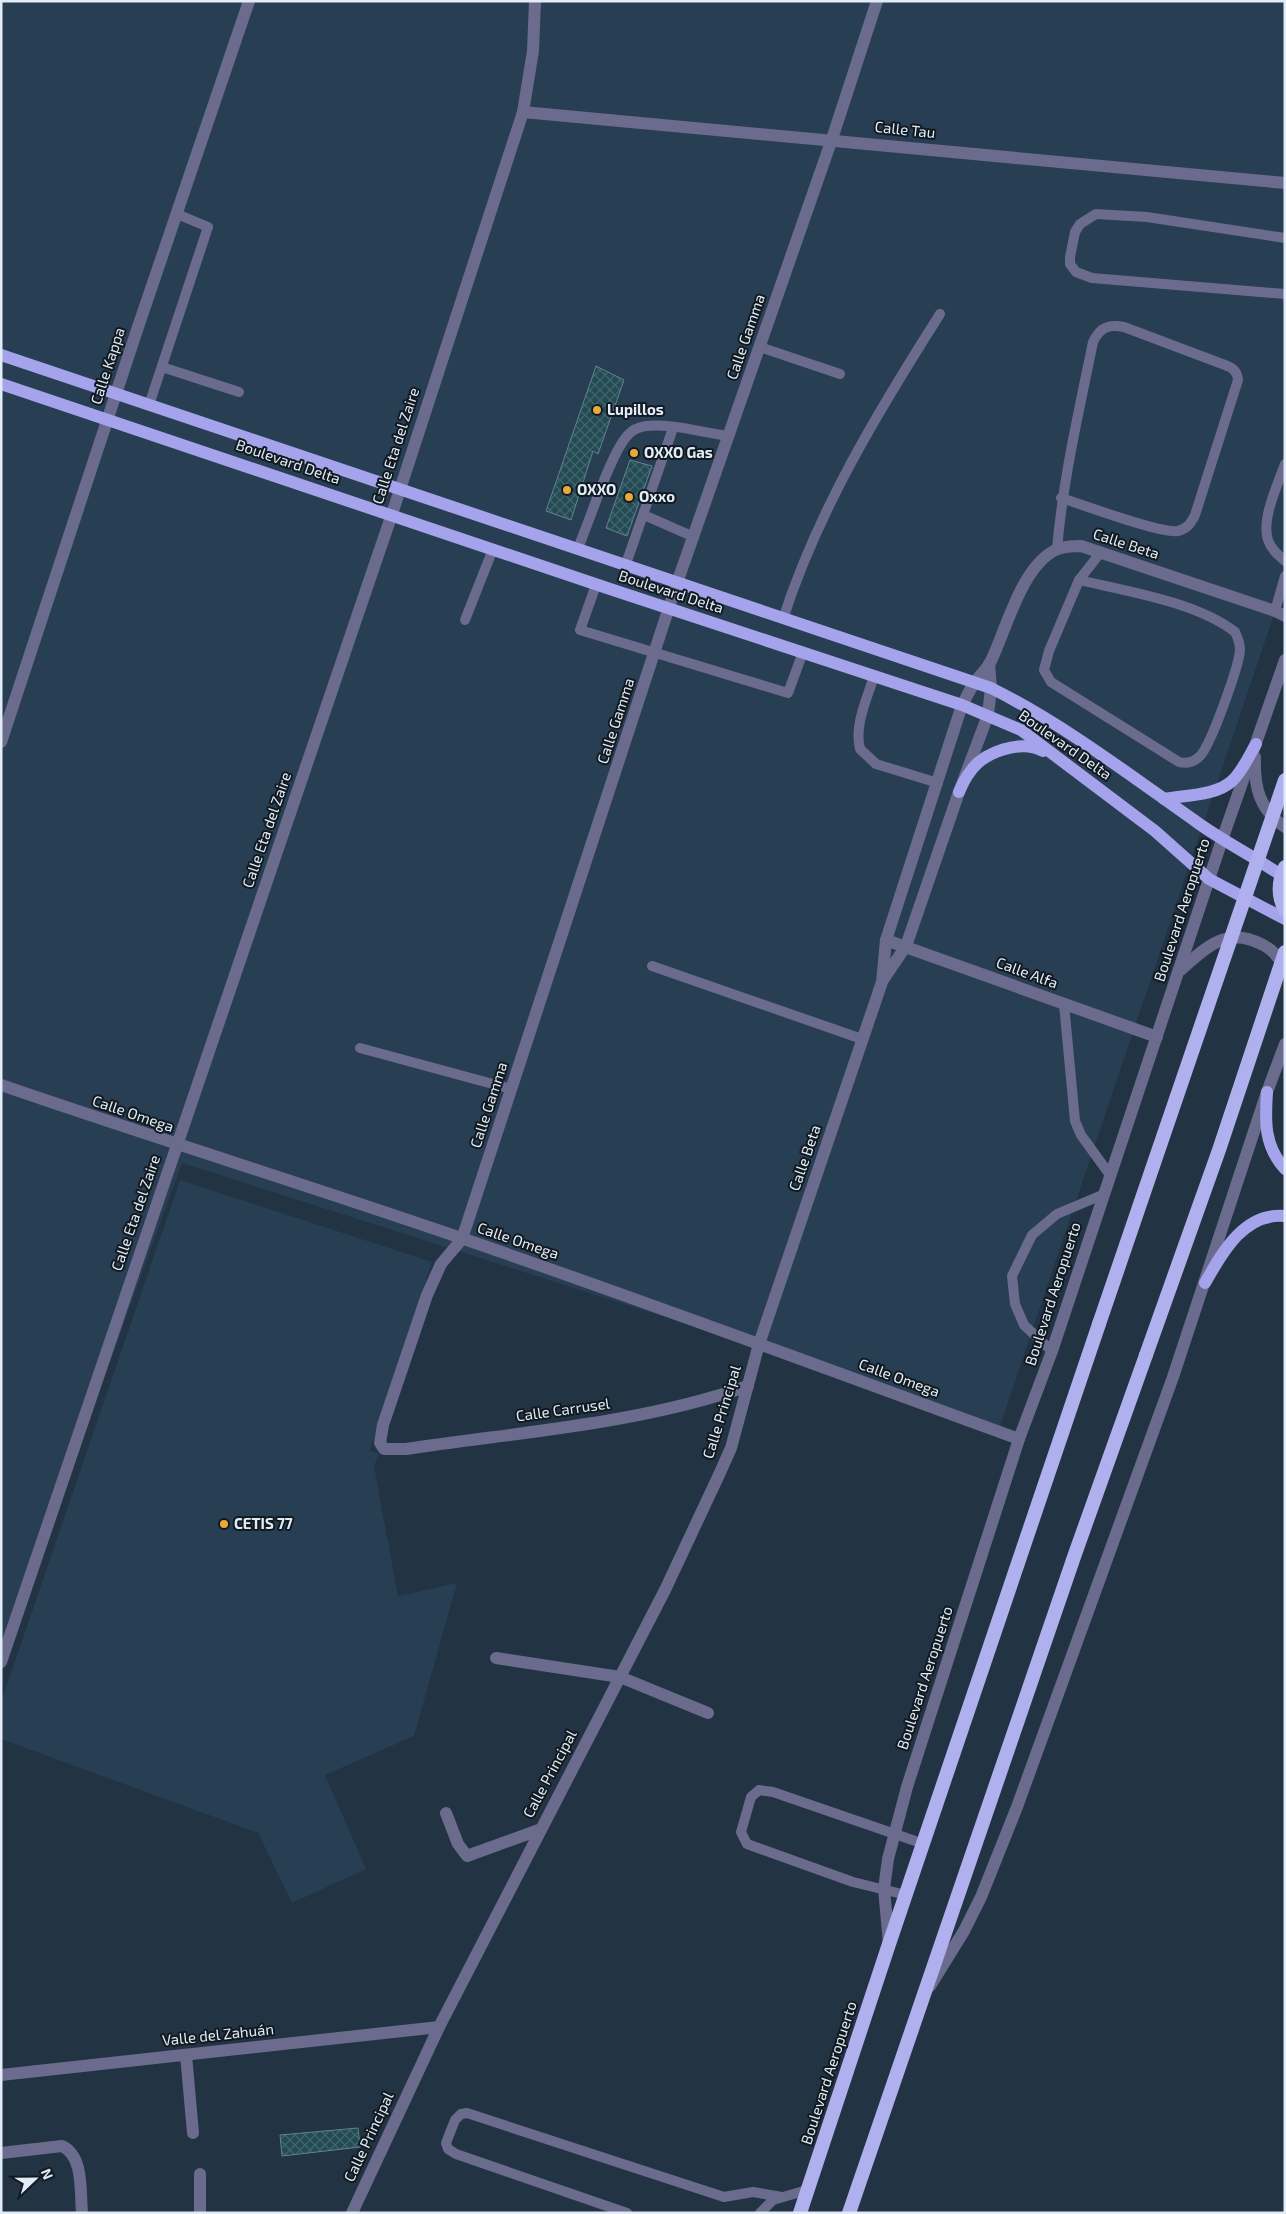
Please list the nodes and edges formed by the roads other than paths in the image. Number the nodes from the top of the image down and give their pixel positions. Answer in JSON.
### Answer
{"nodes":[{"id":1,"x":249,"y":1,"type":"edge"},
{"id":2,"x":535,"y":1,"type":"edge"},
{"id":3,"x":877,"y":1,"type":"edge"},
{"id":4,"x":522,"y":112,"type":"junction"},
{"id":5,"x":832,"y":140,"type":"junction"},
{"id":6,"x":1285,"y":183,"type":"edge"},
{"id":7,"x":177,"y":214,"type":"junction"},
{"id":8,"x":1285,"y":238,"type":"edge"},
{"id":9,"x":1285,"y":294,"type":"edge"},
{"id":10,"x":940,"y":314,"type":"dead end"},
{"id":11,"x":760,"y":347,"type":"junction"},
{"id":12,"x":1,"y":355,"type":"edge"},
{"id":13,"x":162,"y":367,"type":"junction"},
{"id":14,"x":840,"y":374,"type":"dead end"},
{"id":15,"x":1,"y":384,"type":"edge"},
{"id":16,"x":239,"y":392,"type":"dead end"},
{"id":17,"x":116,"y":395,"type":"junction"},
{"id":18,"x":149,"y":405,"type":"junction"},
{"id":19,"x":108,"y":419,"type":"junction"},
{"id":20,"x":673,"y":428,"type":"junction"},
{"id":21,"x":729,"y":436,"type":"junction"},
{"id":22,"x":1285,"y":464,"type":"edge"},
{"id":23,"x":400,"y":488,"type":"junction"},
{"id":24,"x":1281,"y":490,"type":"edge"},
{"id":25,"x":1061,"y":498,"type":"junction"},
{"id":26,"x":392,"y":514,"type":"junction"},
{"id":27,"x":644,"y":516,"type":"junction"},
{"id":28,"x":694,"y":537,"type":"junction"},
{"id":29,"x":578,"y":548,"type":"junction"},
{"id":30,"x":493,"y":549,"type":"junction"},
{"id":31,"x":1056,"y":549,"type":"junction"},
{"id":32,"x":1101,"y":552,"type":"junction"},
{"id":33,"x":1285,"y":561,"type":"edge"},
{"id":34,"x":626,"y":564,"type":"junction"},
{"id":35,"x":1285,"y":576,"type":"edge"},
{"id":36,"x":1079,"y":580,"type":"junction"},
{"id":37,"x":677,"y":583,"type":"junction"},
{"id":38,"x":596,"y":585,"type":"junction"},
{"id":39,"x":670,"y":608,"type":"junction"},
{"id":40,"x":1280,"y":614,"type":"edge"},
{"id":41,"x":783,"y":619,"type":"junction"},
{"id":42,"x":465,"y":620,"type":"dead end"},
{"id":43,"x":803,"y":652,"type":"junction"},
{"id":44,"x":655,"y":653,"type":"junction"},
{"id":45,"x":1285,"y":660,"type":"edge"},
{"id":46,"x":989,"y":664,"type":"junction"},
{"id":47,"x":874,"y":676,"type":"junction"},
{"id":48,"x":974,"y":683,"type":"junction"},
{"id":49,"x":991,"y":688,"type":"junction"},
{"id":50,"x":962,"y":705,"type":"junction"},
{"id":51,"x":988,"y":715,"type":"junction"},
{"id":52,"x":1,"y":742,"type":"edge"},
{"id":53,"x":1256,"y":744,"type":"junction"},
{"id":54,"x":1060,"y":760,"type":"junction"},
{"id":55,"x":1285,"y":780,"type":"edge"},
{"id":56,"x":938,"y":783,"type":"junction"},
{"id":57,"x":958,"y":792,"type":"junction"},
{"id":58,"x":1164,"y":799,"type":"junction"},
{"id":59,"x":1285,"y":827,"type":"edge"},
{"id":60,"x":1222,"y":840,"type":"junction"},
{"id":61,"x":1284,"y":873,"type":"edge"},
{"id":62,"x":1209,"y":880,"type":"junction"},
{"id":63,"x":1285,"y":910,"type":"edge"},
{"id":64,"x":1285,"y":919,"type":"edge"},
{"id":65,"x":886,"y":940,"type":"junction"},
{"id":66,"x":906,"y":946,"type":"junction"},
{"id":67,"x":1285,"y":952,"type":"edge"},
{"id":68,"x":652,"y":966,"type":"dead end"},
{"id":69,"x":1285,"y":969,"type":"edge"},
{"id":70,"x":1179,"y":971,"type":"junction"},
{"id":71,"x":882,"y":982,"type":"junction"},
{"id":72,"x":1064,"y":1004,"type":"junction"},
{"id":73,"x":1156,"y":1037,"type":"junction"},
{"id":74,"x":862,"y":1038,"type":"junction"},
{"id":75,"x":1285,"y":1044,"type":"edge"},
{"id":76,"x":360,"y":1048,"type":"dead end"},
{"id":77,"x":1,"y":1086,"type":"edge"},
{"id":78,"x":511,"y":1089,"type":"junction"},
{"id":79,"x":1267,"y":1092,"type":"junction"},
{"id":80,"x":177,"y":1146,"type":"junction"},
{"id":81,"x":1285,"y":1169,"type":"edge"},
{"id":82,"x":1110,"y":1175,"type":"junction"},
{"id":83,"x":1102,"y":1195,"type":"junction"},
{"id":84,"x":1285,"y":1216,"type":"edge"},
{"id":85,"x":462,"y":1239,"type":"junction"},
{"id":86,"x":1205,"y":1283,"type":"junction"},
{"id":87,"x":759,"y":1344,"type":"junction"},
{"id":88,"x":1052,"y":1351,"type":"junction"},
{"id":89,"x":748,"y":1386,"type":"junction"},
{"id":90,"x":1020,"y":1440,"type":"junction"},
{"id":91,"x":381,"y":1446,"type":"joint"},
{"id":92,"x":496,"y":1658,"type":"dead end"},
{"id":93,"x":1,"y":1662,"type":"edge"},
{"id":94,"x":620,"y":1677,"type":"junction"},
{"id":95,"x":708,"y":1713,"type":"dead end"},
{"id":96,"x":446,"y":1813,"type":"dead end"},
{"id":97,"x":539,"y":1830,"type":"junction"},
{"id":98,"x":895,"y":1834,"type":"junction"},
{"id":99,"x":924,"y":1844,"type":"junction"},
{"id":100,"x":884,"y":1889,"type":"junction"},
{"id":101,"x":906,"y":1894,"type":"junction"},
{"id":102,"x":888,"y":1944,"type":"junction"},
{"id":103,"x":924,"y":1997,"type":"junction"},
{"id":104,"x":439,"y":2027,"type":"junction"},
{"id":105,"x":186,"y":2054,"type":"junction"},
{"id":106,"x":1,"y":2075,"type":"edge"},
{"id":107,"x":193,"y":2133,"type":"dead end"},
{"id":108,"x":1,"y":2153,"type":"edge"},
{"id":109,"x":200,"y":2174,"type":"dead end"},
{"id":110,"x":807,"y":2190,"type":"junction"},
{"id":111,"x":782,"y":2197,"type":"junction"},
{"id":112,"x":82,"y":2213,"type":"edge"},
{"id":113,"x":200,"y":2213,"type":"edge"},
{"id":114,"x":352,"y":2213,"type":"edge"},
{"id":115,"x":627,"y":2213,"type":"edge"},
{"id":116,"x":760,"y":2213,"type":"edge"},
{"id":117,"x":800,"y":2213,"type":"edge"},
{"id":118,"x":849,"y":2213,"type":"edge"}],
"edges":[{"from":1,"to":7,"type":"street","name":"Calle Kappa"},
{"from":2,"to":4,"type":"street","name":"Calle Eta del Zaire"},
{"from":3,"to":5,"type":"street","name":"Calle Gamma"},
{"from":4,"to":5,"type":"street","name":"Calle Tau"},
{"from":4,"to":23,"type":"street","name":"Calle Eta del Zaire"},
{"from":5,"to":6,"type":"street","name":"Calle Tau"},
{"from":5,"to":11,"type":"street","name":"Calle Gamma"},
{"from":7,"to":13,"type":"lane"},
{"from":7,"to":17,"type":"street","name":"Calle Kappa"},
{"from":8,"to":9,"type":"lane"},
{"from":10,"to":41,"type":"lane"},
{"from":11,"to":14,"type":"lane"},
{"from":11,"to":21,"type":"street","name":"Calle Gamma"},
{"from":12,"to":17,"type":"main road","name":"Boulevard Delta"},
{"from":13,"to":16,"type":"lane"},
{"from":13,"to":18,"type":"lane"},
{"from":15,"to":19,"type":"main road","name":"Boulevard Delta"},
{"from":17,"to":18,"type":"main road","name":"Boulevard Delta"},
{"from":17,"to":19,"type":"street","name":"Calle Kappa"},
{"from":18,"to":23,"type":"main road","name":"Boulevard Delta"},
{"from":19,"to":26,"type":"main road","name":"Boulevard Delta"},
{"from":19,"to":52,"type":"street","name":"Calle Kappa"},
{"from":20,"to":21,"type":"lane"},
{"from":20,"to":27,"type":"lane"},
{"from":20,"to":29,"type":"lane"},
{"from":21,"to":28,"type":"street","name":"Calle Gamma"},
{"from":22,"to":24,"type":"lane"},
{"from":23,"to":26,"type":"street","name":"Calle Eta del Zaire"},
{"from":23,"to":29,"type":"main road","name":"Boulevard Delta"},
{"from":24,"to":33,"type":"lane"},
{"from":25,"to":25,"type":"lane"},
{"from":25,"to":31,"type":"lane"},
{"from":26,"to":30,"type":"main road","name":"Boulevard Delta"},
{"from":26,"to":80,"type":"street","name":"Calle Eta del Zaire"},
{"from":27,"to":28,"type":"lane"},
{"from":27,"to":34,"type":"lane"},
{"from":28,"to":37,"type":"street","name":"Calle Gamma"},
{"from":29,"to":34,"type":"main road","name":"Boulevard Delta"},
{"from":30,"to":38,"type":"main road","name":"Boulevard Delta"},
{"from":30,"to":42,"type":"lane"},
{"from":31,"to":32,"type":"street","name":"Calle Beta"},
{"from":31,"to":46,"type":"street","name":"Calle Beta"},
{"from":32,"to":36,"type":"lane"},
{"from":32,"to":40,"type":"street","name":"Calle Beta"},
{"from":34,"to":37,"type":"main road","name":"Boulevard Delta"},
{"from":35,"to":40,"type":"lane"},
{"from":36,"to":36,"type":"lane"},
{"from":37,"to":39,"type":"street","name":"Calle Gamma"},
{"from":37,"to":41,"type":"main road","name":"Boulevard Delta"},
{"from":38,"to":39,"type":"main road","name":"Boulevard Delta"},
{"from":38,"to":44,"type":"lane"},
{"from":39,"to":43,"type":"main road","name":"Boulevard Delta"},
{"from":39,"to":44,"type":"street","name":"Calle Gamma"},
{"from":41,"to":48,"type":"main road","name":"Boulevard Delta"},
{"from":43,"to":44,"type":"lane"},
{"from":43,"to":47,"type":"main road","name":"Boulevard Delta"},
{"from":44,"to":78,"type":"street","name":"Calle Gamma"},
{"from":45,"to":53,"type":"street","name":"Boulevard Aeropuerto"},
{"from":46,"to":48,"type":"street","name":"Calle Beta"},
{"from":46,"to":49,"type":"street","name":"Calle Beta"},
{"from":47,"to":50,"type":"main road","name":"Boulevard Delta"},
{"from":47,"to":56,"type":"lane"},
{"from":48,"to":49,"type":"main road","name":"Boulevard Delta"},
{"from":48,"to":50,"type":"street","name":"Calle Beta"},
{"from":49,"to":51,"type":"street","name":"Calle Beta"},
{"from":49,"to":58,"type":"main road","name":"Boulevard Delta"},
{"from":50,"to":51,"type":"main road","name":"Boulevard Delta"},
{"from":50,"to":56,"type":"street","name":"Calle Beta"},
{"from":51,"to":54,"type":"main road","name":"Boulevard Delta"},
{"from":51,"to":57,"type":"street","name":"Calle Beta"},
{"from":53,"to":58,"type":"main road"},
{"from":53,"to":59,"type":"street"},
{"from":53,"to":60,"type":"street","name":"Boulevard Aeropuerto"},
{"from":54,"to":57,"type":"main road"},
{"from":54,"to":62,"type":"main road","name":"Boulevard Delta"},
{"from":55,"to":99,"type":"highway","name":"Boulevard Aeropuerto","bridge":true},
{"from":56,"to":65,"type":"street","name":"Calle Beta"},
{"from":57,"to":66,"type":"street","name":"Calle Beta"},
{"from":58,"to":60,"type":"main road","name":"Boulevard Delta"},
{"from":60,"to":61,"type":"main road","name":"Boulevard Delta"},
{"from":60,"to":62,"type":"street","name":"Boulevard Aeropuerto"},
{"from":61,"to":63,"type":"highway"},
{"from":62,"to":64,"type":"main road","name":"Boulevard Delta"},
{"from":62,"to":70,"type":"street","name":"Boulevard Aeropuerto"},
{"from":65,"to":66,"type":"street","name":"Calle Alfa"},
{"from":65,"to":71,"type":"street","name":"Calle Beta"},
{"from":66,"to":71,"type":"street","name":"Calle Beta"},
{"from":66,"to":72,"type":"street","name":"Calle Alfa"},
{"from":67,"to":103,"type":"highway","bridge":true},
{"from":68,"to":74,"type":"lane"},
{"from":69,"to":70,"type":"street"},
{"from":70,"to":73,"type":"street","name":"Boulevard Aeropuerto"},
{"from":71,"to":74,"type":"street","name":"Calle Beta"},
{"from":72,"to":73,"type":"street","name":"Calle Alfa"},
{"from":72,"to":82,"type":"lane"},
{"from":73,"to":82,"type":"street","name":"Boulevard Aeropuerto"},
{"from":74,"to":87,"type":"street","name":"Calle Beta"},
{"from":75,"to":79,"type":"street"},
{"from":76,"to":78,"type":"lane"},
{"from":77,"to":80,"type":"street","name":"Calle Omega"},
{"from":78,"to":85,"type":"street","name":"Calle Gamma"},
{"from":79,"to":81,"type":"main road"},
{"from":79,"to":86,"type":"street"},
{"from":80,"to":85,"type":"street","name":"Calle Omega"},
{"from":80,"to":93,"type":"street","name":"Calle Eta del Zaire"},
{"from":82,"to":83,"type":"street","name":"Boulevard Aeropuerto"},
{"from":83,"to":88,"type":"street","name":"Boulevard Aeropuerto"},
{"from":83,"to":88,"type":"lane"},
{"from":84,"to":86,"type":"main road"},
{"from":85,"to":87,"type":"street","name":"Calle Omega"},
{"from":85,"to":91,"type":"street","name":"Calle Gamma"},
{"from":86,"to":103,"type":"street"},
{"from":87,"to":89,"type":"street","name":"Calle Principal"},
{"from":87,"to":90,"type":"street","name":"Calle Omega"},
{"from":88,"to":90,"type":"street","name":"Boulevard Aeropuerto"},
{"from":89,"to":91,"type":"street","name":"Calle Carrusel"},
{"from":89,"to":94,"type":"street","name":"Calle Principal"},
{"from":90,"to":98,"type":"street","name":"Boulevard Aeropuerto"},
{"from":92,"to":94,"type":"street"},
{"from":94,"to":95,"type":"street"},
{"from":94,"to":97,"type":"street","name":"Calle Principal"},
{"from":96,"to":97,"type":"street"},
{"from":97,"to":104,"type":"street","name":"Calle Principal"},
{"from":98,"to":99,"type":"lane"},
{"from":98,"to":100,"type":"street","name":"Boulevard Aeropuerto"},
{"from":98,"to":100,"type":"lane"},
{"from":99,"to":101,"type":"highway","name":"Boulevard Aeropuerto"},
{"from":100,"to":101,"type":"lane"},
{"from":100,"to":102,"type":"street","name":"Boulevard Aeropuerto"},
{"from":101,"to":102,"type":"highway","name":"Boulevard Aeropuerto"},
{"from":102,"to":110,"type":"highway","name":"Boulevard Aeropuerto"},
{"from":103,"to":118,"type":"highway"},
{"from":104,"to":105,"type":"street","name":"Valle del Zahuán"},
{"from":104,"to":114,"type":"street","name":"Calle Principal"},
{"from":105,"to":106,"type":"street","name":"Valle del Zahuán"},
{"from":105,"to":107,"type":"street"},
{"from":108,"to":112,"type":"street"},
{"from":109,"to":113,"type":"street"},
{"from":110,"to":111,"type":"lane"},
{"from":110,"to":117,"type":"highway","name":"Boulevard Aeropuerto"},
{"from":111,"to":115,"type":"lane"},
{"from":111,"to":116,"type":"lane"}]}
